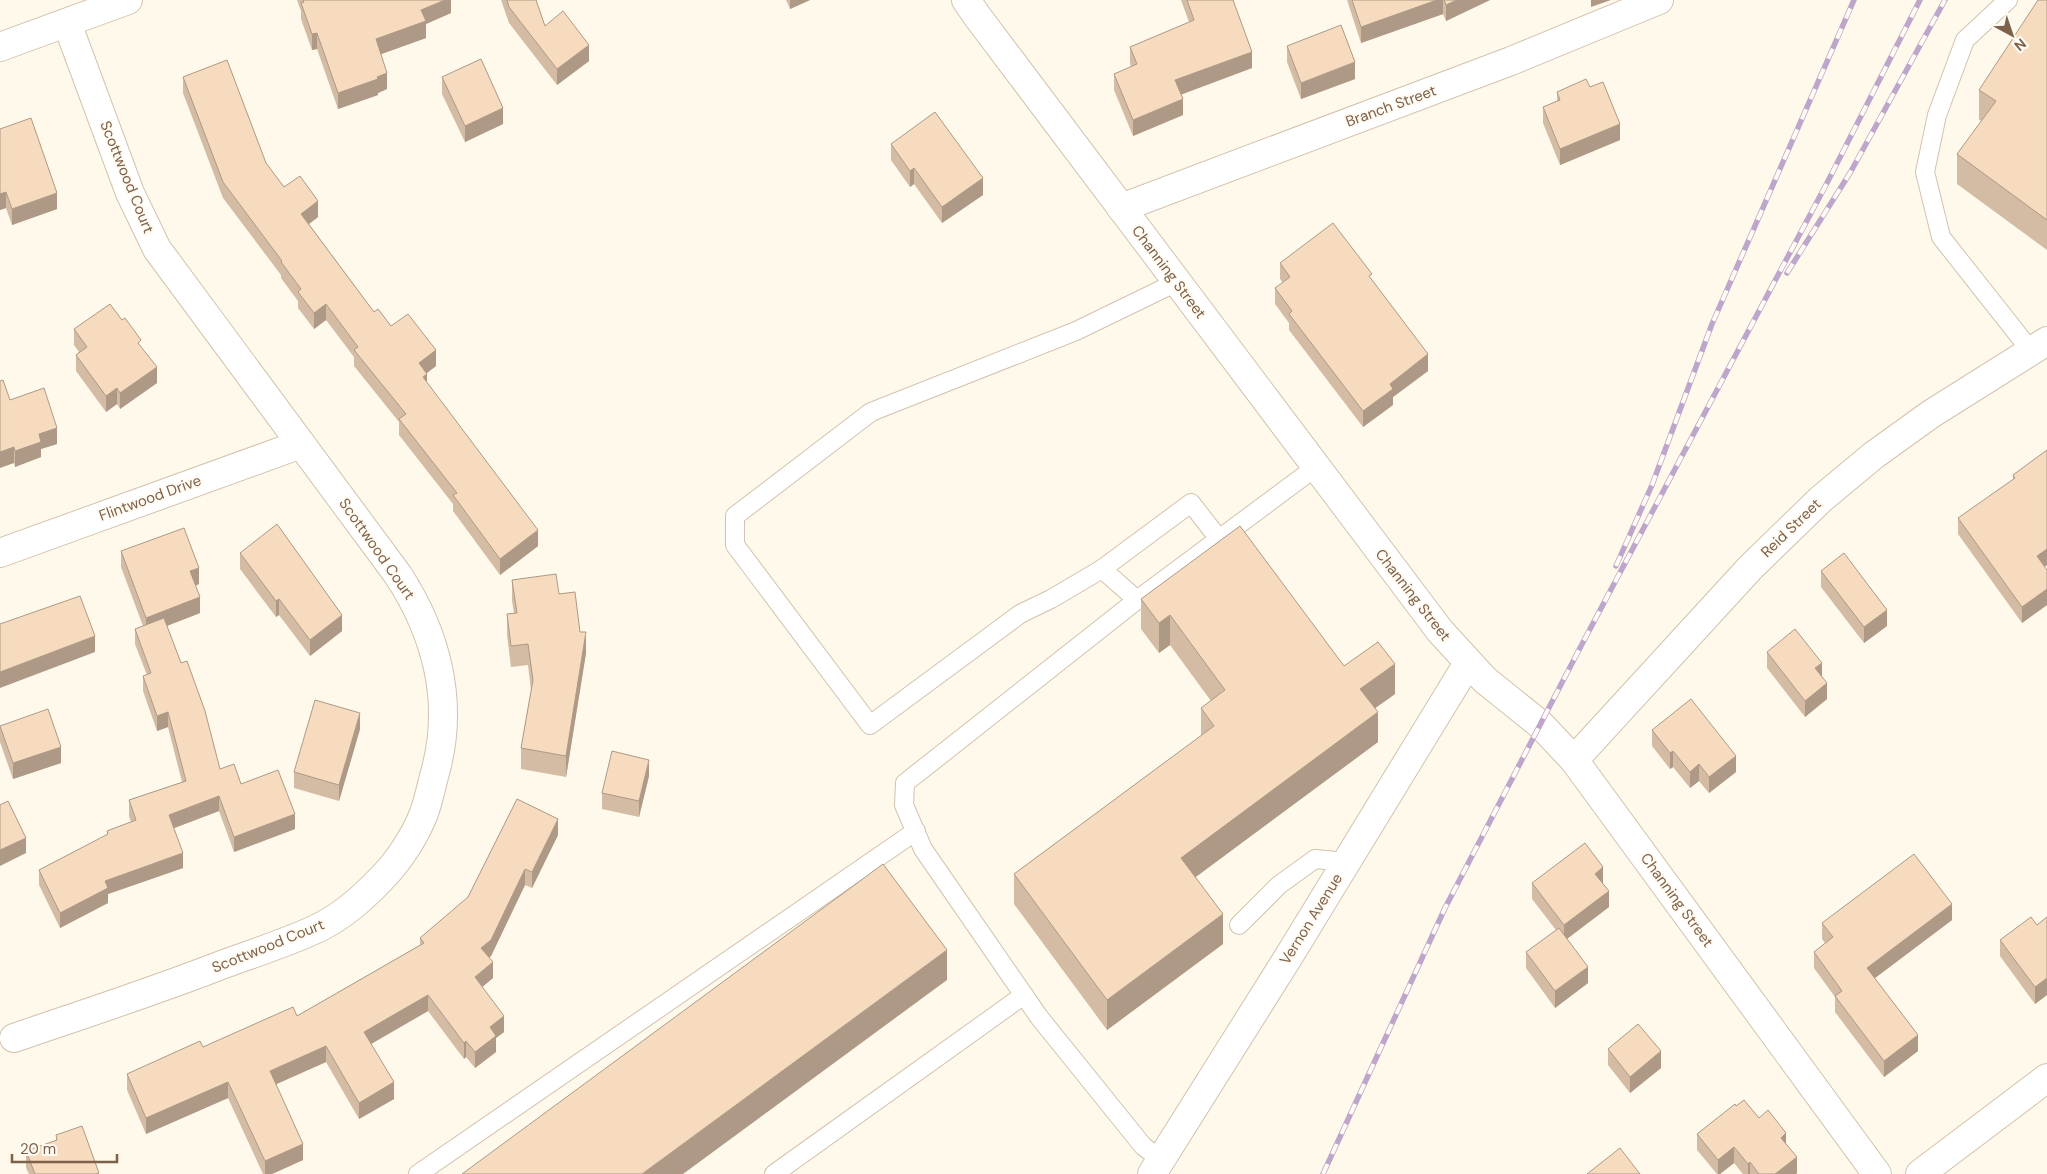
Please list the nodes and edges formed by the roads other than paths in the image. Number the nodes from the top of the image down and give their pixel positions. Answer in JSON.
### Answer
{"nodes":[{"id":1,"x":128,"y":0,"type":"edge"},
{"id":2,"x":966,"y":0,"type":"edge"},
{"id":3,"x":1659,"y":0,"type":"edge"},
{"id":4,"x":2008,"y":0,"type":"edge"},
{"id":5,"x":68,"y":23,"type":"junction"},
{"id":6,"x":0,"y":47,"type":"edge"},
{"id":7,"x":1121,"y":208,"type":"junction"},
{"id":8,"x":1177,"y":282,"type":"junction"},
{"id":9,"x":2039,"y":346,"type":"edge"},
{"id":10,"x":300,"y":444,"type":"junction"},
{"id":11,"x":1316,"y":466,"type":"junction"},
{"id":12,"x":1219,"y":539,"type":"junction"},
{"id":13,"x":0,"y":553,"type":"edge"},
{"id":14,"x":1102,"y":569,"type":"junction"},
{"id":15,"x":1137,"y":600,"type":"junction"},
{"id":16,"x":1468,"y":663,"type":"junction"},
{"id":17,"x":1574,"y":760,"type":"junction"},
{"id":18,"x":916,"y":831,"type":"junction"},
{"id":19,"x":1346,"y":862,"type":"junction"},
{"id":20,"x":1238,"y":925,"type":"dead end"},
{"id":21,"x":1024,"y":995,"type":"junction"},
{"id":22,"x":14,"y":1038,"type":"dead end"},
{"id":23,"x":2047,"y":1078,"type":"edge"},
{"id":24,"x":1156,"y":1167,"type":"edge"},
{"id":25,"x":418,"y":1174,"type":"edge"},
{"id":26,"x":774,"y":1174,"type":"edge"},
{"id":27,"x":1877,"y":1174,"type":"edge"},
{"id":28,"x":1920,"y":1174,"type":"edge"}],
"edges":[{"from":1,"to":5,"type":"street"},
{"from":2,"to":7,"type":"street","name":"Channing Street"},
{"from":3,"to":7,"type":"street","name":"Branch Street"},
{"from":4,"to":9,"type":"lane"},
{"from":5,"to":6,"type":"street"},
{"from":5,"to":10,"type":"street","name":"Scottwood Court"},
{"from":7,"to":8,"type":"street","name":"Channing Street"},
{"from":8,"to":11,"type":"street","name":"Channing Street"},
{"from":8,"to":14,"type":"lane"},
{"from":9,"to":17,"type":"street","name":"Reid Street"},
{"from":10,"to":13,"type":"street","name":"Flintwood Drive"},
{"from":10,"to":22,"type":"street","name":"Scottwood Court"},
{"from":11,"to":12,"type":"lane"},
{"from":11,"to":16,"type":"street","name":"Channing Street"},
{"from":12,"to":14,"type":"lane"},
{"from":12,"to":15,"type":"lane"},
{"from":14,"to":15,"type":"lane"},
{"from":15,"to":18,"type":"lane"},
{"from":16,"to":17,"type":"street","name":"Channing Street"},
{"from":16,"to":19,"type":"street","name":"Vernon Avenue"},
{"from":17,"to":27,"type":"street","name":"Channing Street"},
{"from":18,"to":21,"type":"lane"},
{"from":18,"to":25,"type":"lane"},
{"from":19,"to":20,"type":"lane"},
{"from":19,"to":24,"type":"street","name":"Vernon Avenue"},
{"from":21,"to":24,"type":"lane"},
{"from":21,"to":26,"type":"lane"},
{"from":23,"to":28,"type":"street"}]}
